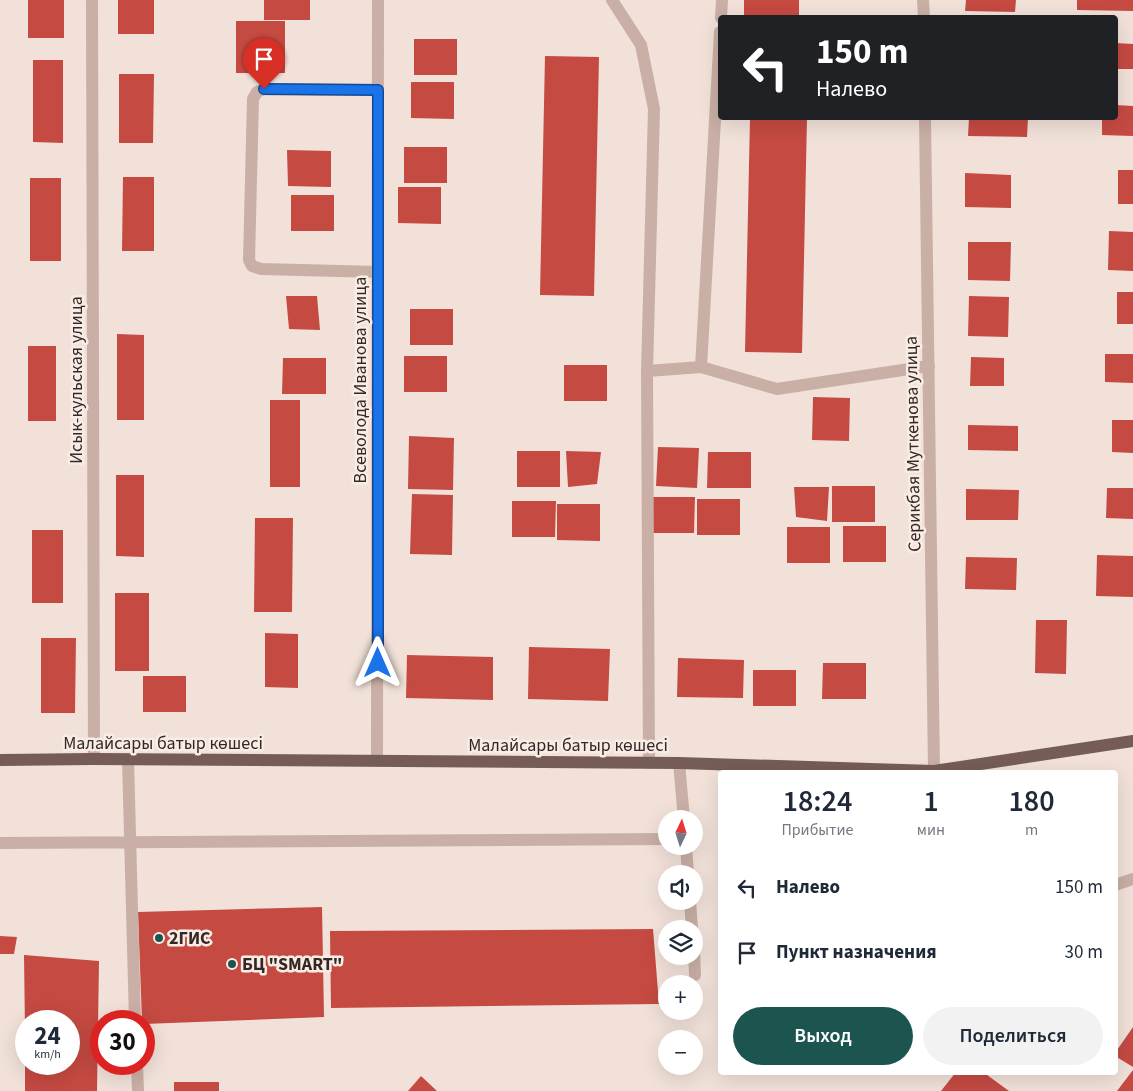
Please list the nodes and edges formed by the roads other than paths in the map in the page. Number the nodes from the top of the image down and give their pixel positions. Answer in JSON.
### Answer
{"nodes":[{"id":1,"x":92,"y":0,"type":"edge"},
{"id":2,"x":378,"y":0,"type":"edge"},
{"id":3,"x":612,"y":0,"type":"edge"},
{"id":4,"x":722,"y":0,"type":"edge"},
{"id":5,"x":923,"y":0,"type":"edge"},
{"id":6,"x":721,"y":15,"type":"edge"},
{"id":7,"x":924,"y":15,"type":"edge"},
{"id":8,"x":718,"y":67,"type":"edge"},
{"id":9,"x":378,"y":90,"type":"junction"},
{"id":10,"x":925,"y":120,"type":"edge"},
{"id":11,"x":378,"y":272,"type":"junction"},
{"id":12,"x":929,"y":366,"type":"junction"},
{"id":13,"x":701,"y":367,"type":"junction"},
{"id":14,"x":647,"y":371,"type":"junction"},
{"id":15,"x":1133,"y":741,"type":"edge"},
{"id":16,"x":0,"y":760,"type":"edge"},
{"id":17,"x":94,"y":760,"type":"junction"},
{"id":18,"x":128,"y":760,"type":"junction"},
{"id":19,"x":377,"y":761,"type":"junction"},
{"id":20,"x":679,"y":763,"type":"junction"},
{"id":21,"x":649,"y":764,"type":"junction"},
{"id":22,"x":902,"y":770,"type":"edge"},
{"id":23,"x":934,"y":770,"type":"edge"},
{"id":24,"x":961,"y":770,"type":"edge"},
{"id":25,"x":683,"y":810,"type":"edge"},
{"id":26,"x":658,"y":839,"type":"edge"},
{"id":27,"x":130,"y":842,"type":"junction"},
{"id":28,"x":0,"y":843,"type":"edge"},
{"id":29,"x":1133,"y":880,"type":"edge"},
{"id":30,"x":1118,"y":884,"type":"edge"},
{"id":31,"x":695,"y":965,"type":"edge"},
{"id":32,"x":695,"y":975,"type":"dead end"},
{"id":33,"x":136,"y":1010,"type":"edge"},
{"id":34,"x":137,"y":1075,"type":"edge"},
{"id":35,"x":138,"y":1091,"type":"edge"}],
"edges":[{"from":1,"to":17,"type":"street","name":"Исык-кульская улица"},
{"from":2,"to":9,"type":"street","name":"Всеволода Иванова улица"},
{"from":3,"to":14,"type":"street"},
{"from":4,"to":6,"type":"street"},
{"from":5,"to":7,"type":"street"},
{"from":8,"to":13,"type":"street"},
{"from":9,"to":11,"type":"street","name":"Всеволода Иванова улица"},
{"from":9,"to":11,"type":"street"},
{"from":10,"to":12,"type":"street","name":"Серикбая Муткенова улица"},
{"from":11,"to":19,"type":"street","name":"Всеволода Иванова улица"},
{"from":12,"to":13,"type":"street"},
{"from":12,"to":23,"type":"street","name":"Серикбая Муткенова улица"},
{"from":13,"to":14,"type":"street"},
{"from":14,"to":21,"type":"street"},
{"from":15,"to":24,"type":"main road","name":"Малайсары батыр көшесі"},
{"from":16,"to":17,"type":"main road","name":"Малайсары батыр көшесі"},
{"from":17,"to":18,"type":"main road","name":"Малайсары батыр көшесі"},
{"from":18,"to":19,"type":"main road","name":"Малайсары батыр көшесі"},
{"from":18,"to":27,"type":"street"},
{"from":19,"to":21,"type":"main road","name":"Малайсары батыр көшесі"},
{"from":20,"to":21,"type":"main road","name":"Малайсары батыр көшесі"},
{"from":20,"to":22,"type":"main road","name":"Малайсары батыр көшесі"},
{"from":20,"to":25,"type":"street"},
{"from":26,"to":27,"type":"street"},
{"from":27,"to":28,"type":"street"},
{"from":27,"to":33,"type":"street"},
{"from":29,"to":30,"type":"street"},
{"from":31,"to":32,"type":"street"},
{"from":34,"to":35,"type":"street"}]}
